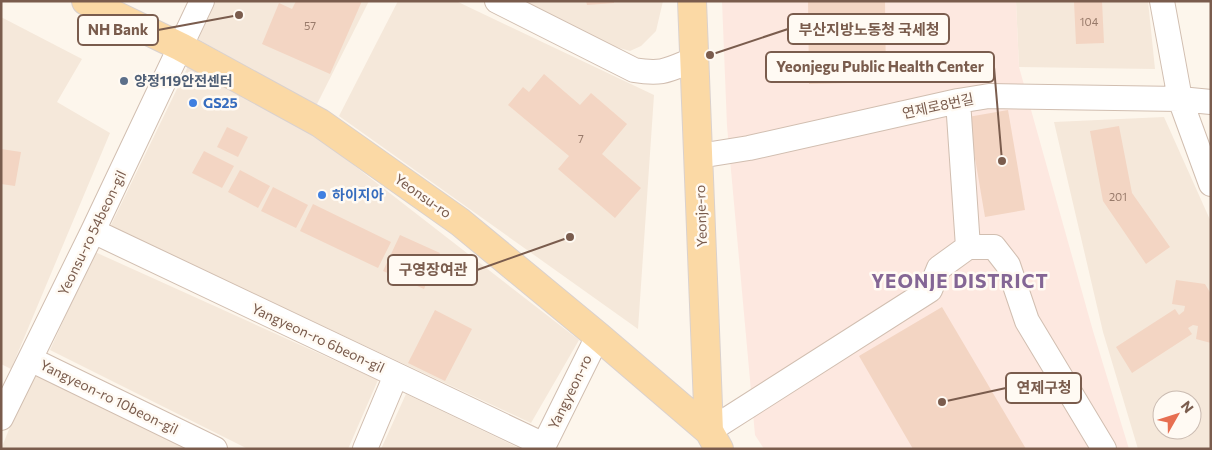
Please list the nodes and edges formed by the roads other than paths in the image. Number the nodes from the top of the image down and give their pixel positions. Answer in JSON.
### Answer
{"nodes":[{"id":1,"x":86,"y":1,"type":"edge"},
{"id":2,"x":202,"y":1,"type":"edge"},
{"id":3,"x":497,"y":1,"type":"edge"},
{"id":4,"x":692,"y":1,"type":"edge"},
{"id":5,"x":1162,"y":1,"type":"edge"},
{"id":6,"x":182,"y":47,"type":"junction"},
{"id":7,"x":695,"y":59,"type":"junction"},
{"id":8,"x":1180,"y":99,"type":"junction"},
{"id":9,"x":958,"y":101,"type":"junction"},
{"id":10,"x":1211,"y":102,"type":"edge"},
{"id":11,"x":699,"y":156,"type":"junction"},
{"id":12,"x":1211,"y":184,"type":"edge"},
{"id":13,"x":93,"y":231,"type":"junction"},
{"id":14,"x":968,"y":247,"type":"junction"},
{"id":15,"x":598,"y":336,"type":"junction"},
{"id":16,"x":30,"y":359,"type":"junction"},
{"id":17,"x":396,"y":375,"type":"junction"},
{"id":18,"x":1,"y":418,"type":"edge"},
{"id":19,"x":714,"y":440,"type":"edge"},
{"id":20,"x":543,"y":447,"type":"edge"},
{"id":21,"x":215,"y":449,"type":"edge"},
{"id":22,"x":365,"y":449,"type":"edge"},
{"id":23,"x":1104,"y":449,"type":"edge"}],
"edges":[{"from":1,"to":6,"type":"main road","name":"Yeonsu-ro"},
{"from":2,"to":6,"type":"street","name":"Yeonsu-ro 54beon-gil"},
{"from":3,"to":7,"type":"street"},
{"from":4,"to":7,"type":"main road","name":"Yeonje-ro"},
{"from":5,"to":8,"type":"street"},
{"from":6,"to":13,"type":"street","name":"Yeonsu-ro 54beon-gil"},
{"from":6,"to":15,"type":"main road","name":"Yeonsu-ro"},
{"from":7,"to":11,"type":"main road","name":"Yeonje-ro"},
{"from":8,"to":9,"type":"street","name":"연제로8번길"},
{"from":8,"to":10,"type":"street","name":"연제로8번길"},
{"from":8,"to":12,"type":"street"},
{"from":9,"to":11,"type":"street","name":"연제로8번길"},
{"from":9,"to":14,"type":"street"},
{"from":11,"to":19,"type":"main road","name":"Yeonje-ro"},
{"from":13,"to":16,"type":"street","name":"Yeonsu-ro 54beon-gil"},
{"from":13,"to":17,"type":"street","name":"Yangyeon-ro 6beon-gil"},
{"from":14,"to":19,"type":"street"},
{"from":14,"to":23,"type":"street"},
{"from":15,"to":19,"type":"main road","name":"Yeonsu-ro"},
{"from":15,"to":20,"type":"street","name":"Yangyeon-ro"},
{"from":16,"to":18,"type":"street","name":"Yeonsu-ro 54beon-gil"},
{"from":16,"to":21,"type":"street","name":"Yangyeon-ro 10beon-gil"},
{"from":17,"to":20,"type":"street","name":"Yangyeon-ro 6beon-gil"},
{"from":17,"to":22,"type":"street"}]}
